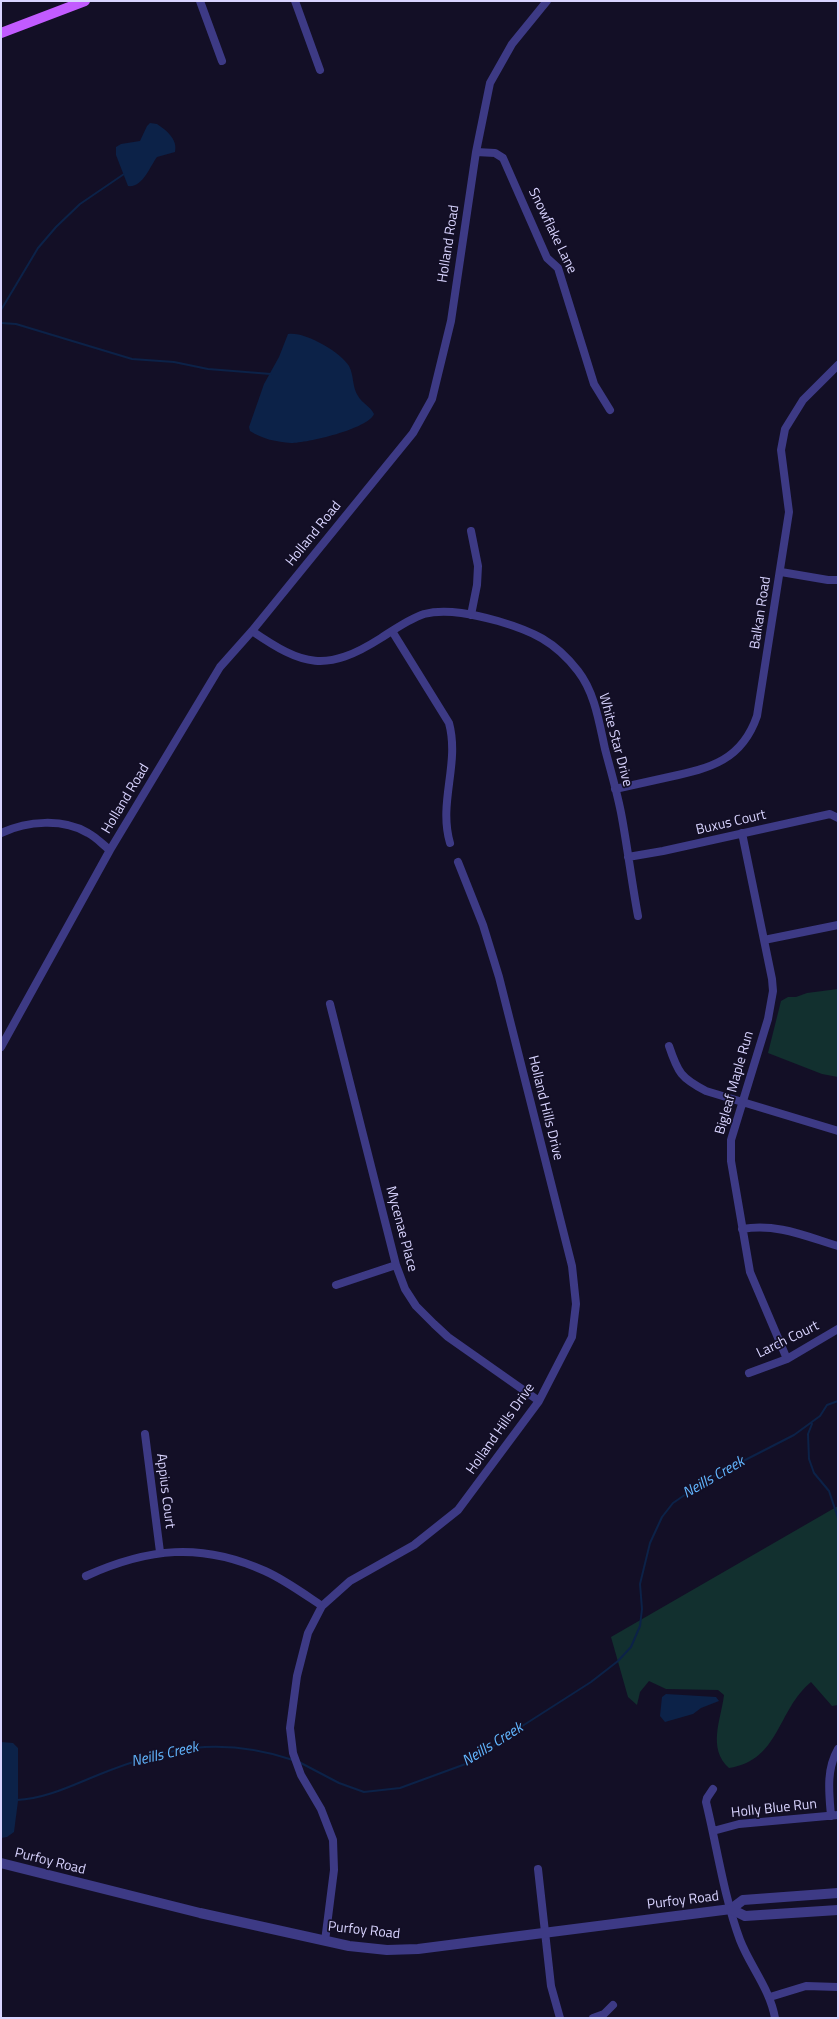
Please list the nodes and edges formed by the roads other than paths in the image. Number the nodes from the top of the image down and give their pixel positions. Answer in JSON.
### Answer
{"nodes":[{"id":1,"x":85,"y":1,"type":"edge"},
{"id":2,"x":200,"y":1,"type":"edge"},
{"id":3,"x":295,"y":1,"type":"edge"},
{"id":4,"x":547,"y":1,"type":"edge"},
{"id":5,"x":1,"y":33,"type":"edge"},
{"id":6,"x":222,"y":61,"type":"dead end"},
{"id":7,"x":320,"y":70,"type":"dead end"},
{"id":8,"x":476,"y":152,"type":"junction"},
{"id":9,"x":838,"y":365,"type":"edge"},
{"id":10,"x":610,"y":410,"type":"dead end"},
{"id":11,"x":472,"y":531,"type":"dead end"},
{"id":12,"x":781,"y":572,"type":"junction"},
{"id":13,"x":838,"y":580,"type":"edge"},
{"id":14,"x":471,"y":615,"type":"junction"},
{"id":15,"x":252,"y":631,"type":"junction"},
{"id":16,"x":392,"y":631,"type":"junction"},
{"id":17,"x":615,"y":788,"type":"junction"},
{"id":18,"x":838,"y":818,"type":"edge"},
{"id":19,"x":1,"y":833,"type":"edge"},
{"id":20,"x":742,"y":833,"type":"junction"},
{"id":21,"x":450,"y":843,"type":"dead end"},
{"id":22,"x":110,"y":850,"type":"junction"},
{"id":23,"x":628,"y":857,"type":"junction"},
{"id":24,"x":458,"y":862,"type":"dead end"},
{"id":25,"x":638,"y":916,"type":"dead end"},
{"id":26,"x":838,"y":925,"type":"edge"},
{"id":27,"x":764,"y":940,"type":"junction"},
{"id":28,"x":330,"y":1004,"type":"dead end"},
{"id":29,"x":669,"y":1046,"type":"dead end"},
{"id":30,"x":1,"y":1047,"type":"edge"},
{"id":31,"x":743,"y":1103,"type":"junction"},
{"id":32,"x":838,"y":1131,"type":"edge"},
{"id":33,"x":742,"y":1229,"type":"junction"},
{"id":34,"x":838,"y":1246,"type":"edge"},
{"id":35,"x":396,"y":1265,"type":"junction"},
{"id":36,"x":336,"y":1285,"type":"dead end"},
{"id":37,"x":838,"y":1330,"type":"edge"},
{"id":38,"x":787,"y":1359,"type":"junction"},
{"id":39,"x":749,"y":1373,"type":"dead end"},
{"id":40,"x":539,"y":1401,"type":"junction"},
{"id":41,"x":145,"y":1434,"type":"dead end"},
{"id":42,"x":160,"y":1552,"type":"junction"},
{"id":43,"x":86,"y":1576,"type":"dead end"},
{"id":44,"x":322,"y":1606,"type":"junction"},
{"id":45,"x":838,"y":1749,"type":"edge"},
{"id":46,"x":713,"y":1789,"type":"dead end"},
{"id":47,"x":834,"y":1816,"type":"edge"},
{"id":48,"x":713,"y":1831,"type":"junction"},
{"id":49,"x":1,"y":1863,"type":"edge"},
{"id":50,"x":538,"y":1869,"type":"dead end"},
{"id":51,"x":838,"y":1893,"type":"edge"},
{"id":52,"x":731,"y":1909,"type":"junction"},
{"id":53,"x":838,"y":1910,"type":"edge"},
{"id":54,"x":544,"y":1932,"type":"junction"},
{"id":55,"x":325,"y":1941,"type":"junction"},
{"id":56,"x":838,"y":1986,"type":"edge"},
{"id":57,"x":770,"y":1998,"type":"junction"},
{"id":58,"x":613,"y":2005,"type":"dead end"},
{"id":59,"x":560,"y":2018,"type":"edge"},
{"id":60,"x":593,"y":2018,"type":"edge"},
{"id":61,"x":775,"y":2018,"type":"edge"}],
"edges":[{"from":1,"to":5,"type":"main road"},
{"from":2,"to":6,"type":"street"},
{"from":3,"to":7,"type":"street"},
{"from":4,"to":8,"type":"street","name":"Holland Road"},
{"from":8,"to":10,"type":"street","name":"Snowflake Lane"},
{"from":8,"to":15,"type":"street","name":"Holland Road"},
{"from":9,"to":12,"type":"street","name":"Balkan Road"},
{"from":11,"to":14,"type":"street"},
{"from":12,"to":13,"type":"street"},
{"from":12,"to":17,"type":"street","name":"Balkan Road"},
{"from":14,"to":16,"type":"street","name":"White Star Drive"},
{"from":14,"to":17,"type":"street","name":"White Star Drive"},
{"from":15,"to":16,"type":"street","name":"White Star Drive"},
{"from":15,"to":22,"type":"street","name":"Holland Road"},
{"from":16,"to":21,"type":"street"},
{"from":17,"to":23,"type":"street","name":"White Star Drive"},
{"from":18,"to":20,"type":"street","name":"Buxus Court"},
{"from":19,"to":22,"type":"street"},
{"from":20,"to":23,"type":"street","name":"Buxus Court"},
{"from":20,"to":27,"type":"street","name":"Bigleaf Maple Run"},
{"from":22,"to":30,"type":"street","name":"Holland Road"},
{"from":23,"to":25,"type":"street","name":"White Star Drive"},
{"from":24,"to":40,"type":"street","name":"Holland Hills Drive"},
{"from":26,"to":27,"type":"street"},
{"from":27,"to":31,"type":"street","name":"Bigleaf Maple Run"},
{"from":28,"to":35,"type":"street","name":"Mycenae Place"},
{"from":29,"to":31,"type":"street"},
{"from":31,"to":32,"type":"street"},
{"from":31,"to":33,"type":"street","name":"Bigleaf Maple Run"},
{"from":33,"to":34,"type":"street"},
{"from":33,"to":38,"type":"street","name":"Bigleaf Maple Run"},
{"from":35,"to":36,"type":"street"},
{"from":35,"to":40,"type":"street","name":"Mycenae Place"},
{"from":37,"to":38,"type":"street","name":"Larch Court"},
{"from":38,"to":39,"type":"street","name":"Larch Court"},
{"from":40,"to":44,"type":"street","name":"Holland Hills Drive"},
{"from":41,"to":42,"type":"street","name":"Appius Court"},
{"from":42,"to":43,"type":"street"},
{"from":42,"to":44,"type":"street"},
{"from":44,"to":55,"type":"street","name":"Holland Hills Drive"},
{"from":45,"to":47,"type":"street"},
{"from":46,"to":48,"type":"street"},
{"from":47,"to":48,"type":"street","name":"Holly Blue Run"},
{"from":48,"to":52,"type":"street"},
{"from":49,"to":55,"type":"street","name":"Purfoy Road"},
{"from":50,"to":54,"type":"street"},
{"from":51,"to":52,"type":"street","name":"Purfoy Road"},
{"from":52,"to":53,"type":"street","name":"Purfoy Road"},
{"from":52,"to":54,"type":"street","name":"Purfoy Road"},
{"from":52,"to":57,"type":"street"},
{"from":54,"to":55,"type":"street","name":"Purfoy Road"},
{"from":54,"to":59,"type":"street"},
{"from":56,"to":57,"type":"street"},
{"from":57,"to":61,"type":"street"},
{"from":58,"to":60,"type":"street"}]}
